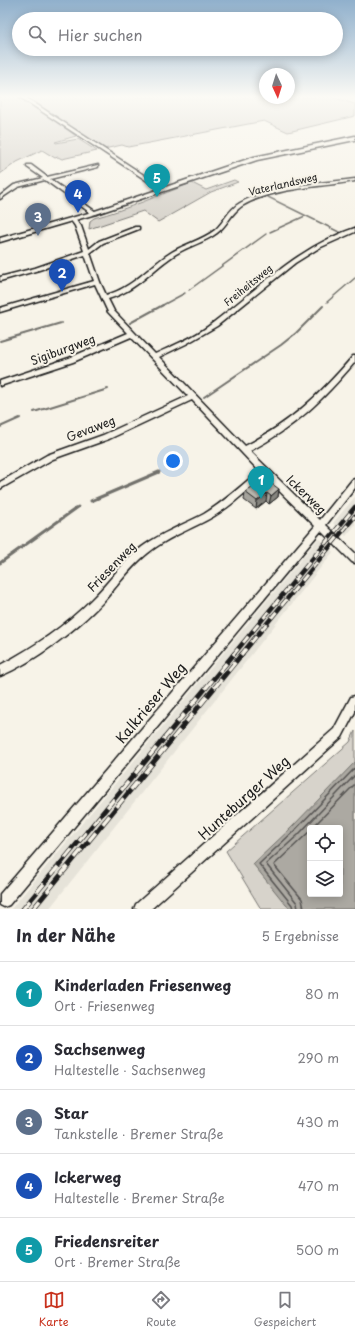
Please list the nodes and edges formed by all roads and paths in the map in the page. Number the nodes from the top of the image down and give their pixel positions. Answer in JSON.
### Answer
{"nodes":[{"id":1,"x":87,"y":139,"type":"edge"},
{"id":2,"x":348,"y":139,"type":"edge"},
{"id":3,"x":29,"y":166,"type":"dead end"},
{"id":4,"x":96,"y":166,"type":"dead end"},
{"id":5,"x":47,"y":178,"type":"junction"},
{"id":6,"x":355,"y":180,"type":"edge"},
{"id":7,"x":163,"y":189,"type":"junction"},
{"id":8,"x":0,"y":198,"type":"edge"},
{"id":9,"x":94,"y":213,"type":"junction"},
{"id":10,"x":73,"y":219,"type":"junction"},
{"id":11,"x":137,"y":228,"type":"dead end"},
{"id":12,"x":355,"y":230,"type":"edge"},
{"id":13,"x":0,"y":240,"type":"edge"},
{"id":14,"x":86,"y":252,"type":"junction"},
{"id":15,"x":0,"y":279,"type":"edge"},
{"id":16,"x":97,"y":282,"type":"junction"},
{"id":17,"x":104,"y":298,"type":"junction"},
{"id":18,"x":0,"y":310,"type":"edge"},
{"id":19,"x":132,"y":334,"type":"junction"},
{"id":20,"x":154,"y":357,"type":"junction"},
{"id":21,"x":355,"y":358,"type":"edge"},
{"id":22,"x":0,"y":384,"type":"edge"},
{"id":23,"x":192,"y":397,"type":"junction"},
{"id":24,"x":245,"y":450,"type":"junction"},
{"id":25,"x":264,"y":471,"type":"junction"},
{"id":26,"x":355,"y":482,"type":"edge"},
{"id":27,"x":0,"y":486,"type":"edge"},
{"id":28,"x":320,"y":526,"type":"junction"},
{"id":29,"x":355,"y":559,"type":"edge"},
{"id":30,"x":0,"y":671,"type":"edge"},
{"id":31,"x":355,"y":701,"type":"edge"},
{"id":32,"x":4,"y":900,"type":"dead end"},
{"id":33,"x":141,"y":909,"type":"edge"}],
"edges":[{"from":1,"to":7,"type":"street"},
{"from":2,"to":7,"type":"main road"},
{"from":3,"to":5,"type":"street"},
{"from":4,"to":5,"type":"street"},
{"from":5,"to":8,"type":"street"},
{"from":5,"to":9,"type":"street"},
{"from":6,"to":17,"type":"street","name":"Vaterlandsweg"},
{"from":7,"to":9,"type":"main road"},
{"from":9,"to":10,"type":"main road"},
{"from":10,"to":13,"type":"main road"},
{"from":10,"to":14,"type":"street","name":"Ickerweg"},
{"from":11,"to":14,"type":"street"},
{"from":12,"to":20,"type":"street","name":"Freiheitsweg"},
{"from":14,"to":15,"type":"street"},
{"from":14,"to":16,"type":"street","name":"Ickerweg"},
{"from":16,"to":17,"type":"street","name":"Ickerweg"},
{"from":16,"to":18,"type":"street"},
{"from":17,"to":19,"type":"street","name":"Ickerweg"},
{"from":19,"to":20,"type":"street","name":"Ickerweg"},
{"from":19,"to":22,"type":"street","name":"Sigiburgweg"},
{"from":20,"to":23,"type":"street","name":"Ickerweg"},
{"from":21,"to":24,"type":"street"},
{"from":23,"to":24,"type":"street","name":"Ickerweg"},
{"from":23,"to":27,"type":"street","name":"Gevaweg"},
{"from":24,"to":25,"type":"street","name":"Ickerweg"},
{"from":25,"to":28,"type":"street","name":"Ickerweg"},
{"from":25,"to":30,"type":"street","name":"Friesenweg"},
{"from":26,"to":28,"type":"street","name":"Kalkrieser Weg"},
{"from":28,"to":29,"type":"street","name":"Ickerweg"},
{"from":28,"to":32,"type":"street","name":"Kalkrieser Weg"},
{"from":31,"to":33,"type":"street","name":"Hunteburger Weg"}]}
